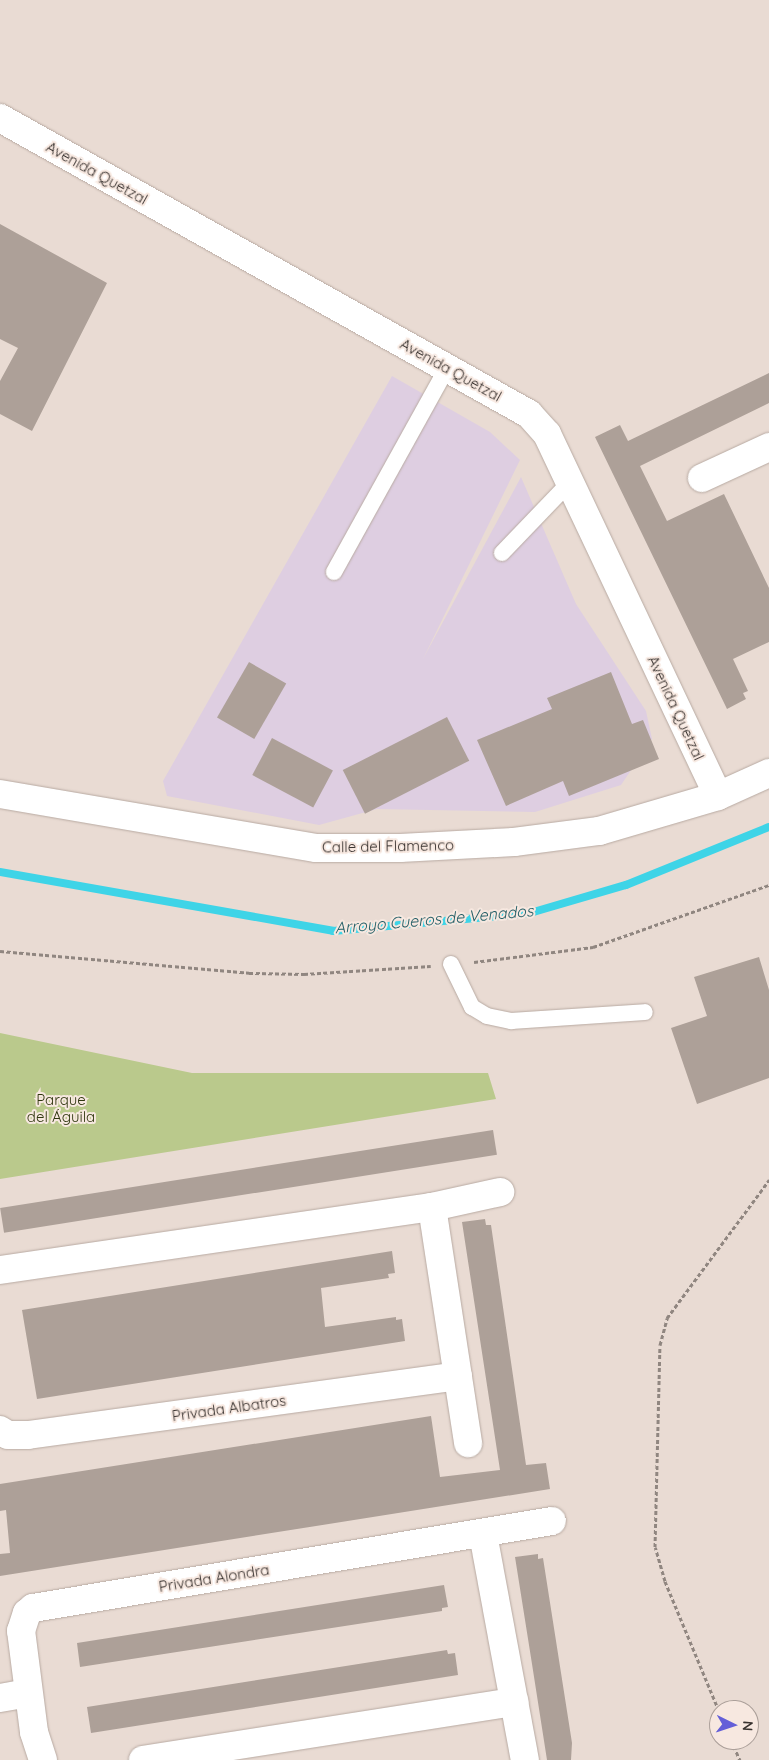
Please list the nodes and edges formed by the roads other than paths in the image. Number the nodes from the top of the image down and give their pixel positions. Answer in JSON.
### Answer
{"nodes":[{"id":1,"x":0,"y":118,"type":"edge"},
{"id":2,"x":447,"y":368,"type":"junction"},
{"id":3,"x":766,"y":456,"type":"edge"},
{"id":4,"x":702,"y":478,"type":"dead end"},
{"id":5,"x":570,"y":482,"type":"junction"},
{"id":6,"x":502,"y":553,"type":"dead end"},
{"id":7,"x":334,"y":572,"type":"dead end"},
{"id":8,"x":769,"y":773,"type":"edge"},
{"id":9,"x":0,"y":794,"type":"edge"},
{"id":10,"x":718,"y":796,"type":"junction"},
{"id":11,"x":451,"y":964,"type":"road end"},
{"id":12,"x":645,"y":1012,"type":"dead end"},
{"id":13,"x":500,"y":1192,"type":"dead end"},
{"id":14,"x":432,"y":1207,"type":"junction"},
{"id":15,"x":0,"y":1270,"type":"edge"},
{"id":16,"x":458,"y":1376,"type":"junction"},
{"id":17,"x":0,"y":1430,"type":"edge"},
{"id":18,"x":468,"y":1443,"type":"dead end"},
{"id":19,"x":552,"y":1521,"type":"dead end"},
{"id":20,"x":483,"y":1534,"type":"junction"},
{"id":21,"x":28,"y":1693,"type":"junction"},
{"id":22,"x":0,"y":1698,"type":"edge"},
{"id":23,"x":514,"y":1702,"type":"junction"},
{"id":24,"x":43,"y":1760,"type":"edge"},
{"id":25,"x":143,"y":1760,"type":"edge"},
{"id":26,"x":525,"y":1760,"type":"edge"}],
"edges":[{"from":1,"to":2,"type":"street","name":"Avenida Quetzal"},
{"from":2,"to":5,"type":"street","name":"Avenida Quetzal"},
{"from":2,"to":7,"type":"lane"},
{"from":3,"to":4,"type":"street"},
{"from":5,"to":6,"type":"lane"},
{"from":5,"to":10,"type":"street","name":"Avenida Quetzal"},
{"from":8,"to":10,"type":"street","name":"Calle del Flamenco"},
{"from":9,"to":10,"type":"street","name":"Calle del Flamenco"},
{"from":11,"to":12,"type":"lane"},
{"from":13,"to":14,"type":"street"},
{"from":14,"to":15,"type":"street"},
{"from":14,"to":16,"type":"street"},
{"from":16,"to":17,"type":"street","name":"Privada Albatros"},
{"from":16,"to":18,"type":"street"},
{"from":19,"to":20,"type":"street","name":"Privada Alondra"},
{"from":20,"to":21,"type":"street","name":"Privada Alondra"},
{"from":20,"to":23,"type":"street"},
{"from":21,"to":22,"type":"street"},
{"from":21,"to":24,"type":"street","name":"Privada Alondra"},
{"from":23,"to":25,"type":"street"},
{"from":23,"to":26,"type":"street"}]}
